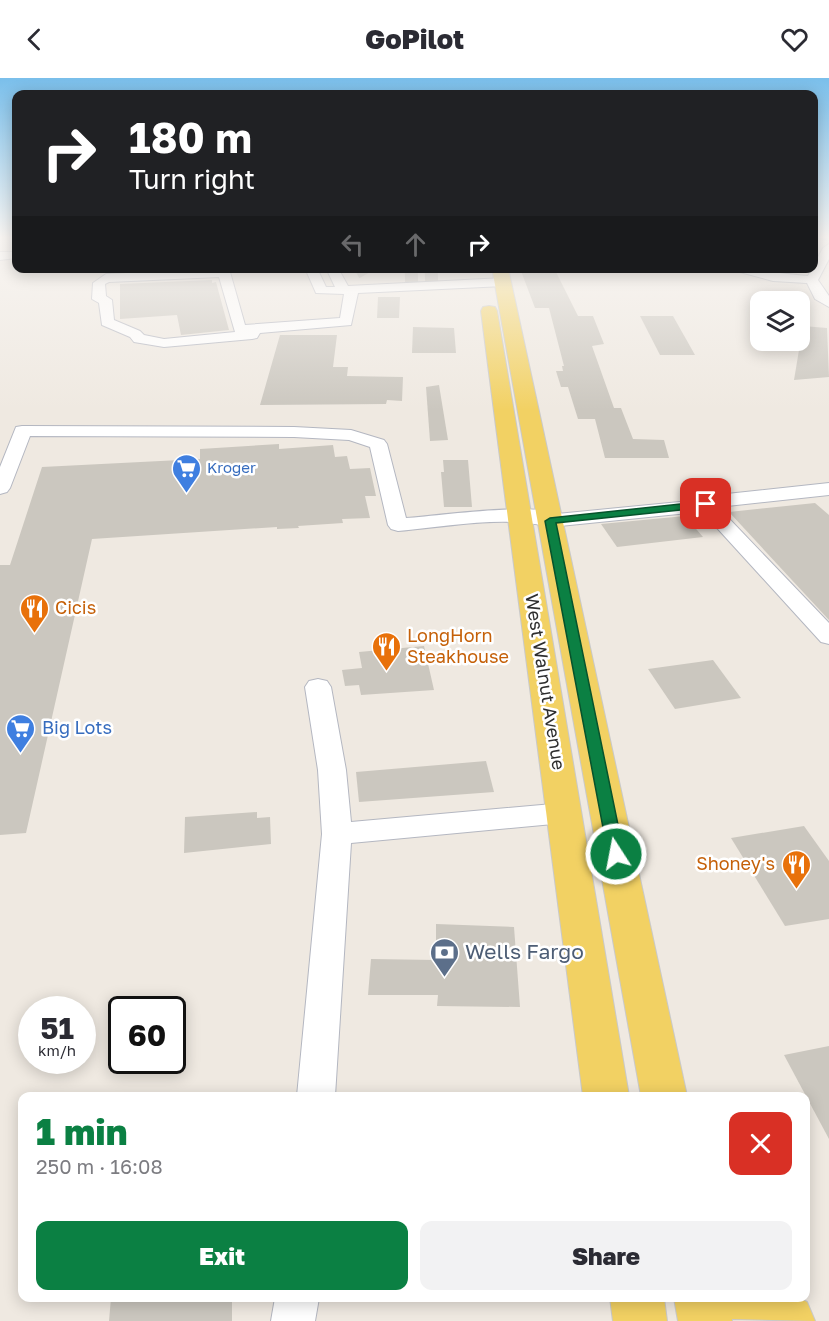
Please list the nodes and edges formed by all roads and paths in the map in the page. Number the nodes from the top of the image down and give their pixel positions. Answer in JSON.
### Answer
{"nodes":[{"id":1,"x":99,"y":294,"type":"edge"},
{"id":2,"x":231,"y":294,"type":"edge"},
{"id":3,"x":351,"y":294,"type":"tunnel mouth"},
{"id":4,"x":497,"y":294,"type":"edge"},
{"id":5,"x":256,"y":328,"type":"junction"},
{"id":6,"x":0,"y":488,"type":"edge"},
{"id":7,"x":829,"y":489,"type":"edge"},
{"id":8,"x":706,"y":508,"type":"junction"},
{"id":9,"x":540,"y":518,"type":"junction"},
{"id":10,"x":829,"y":637,"type":"edge"},
{"id":11,"x":318,"y":687,"type":"dead end"},
{"id":12,"x":564,"y":813,"type":"junction"},
{"id":13,"x":337,"y":834,"type":"junction"},
{"id":14,"x":316,"y":1092,"type":"edge"},
{"id":15,"x":605,"y":1092,"type":"edge"},
{"id":16,"x":663,"y":1092,"type":"edge"},
{"id":17,"x":296,"y":1302,"type":"edge"},
{"id":18,"x":638,"y":1302,"type":"edge"},
{"id":19,"x":701,"y":1302,"type":"edge"},
{"id":20,"x":754,"y":1302,"type":"edge"},
{"id":21,"x":293,"y":1321,"type":"edge"},
{"id":22,"x":640,"y":1321,"type":"edge"},
{"id":23,"x":705,"y":1321,"type":"edge"},
{"id":24,"x":788,"y":1321,"type":"edge"}],
"edges":[{"from":1,"to":5,"type":"street"},
{"from":2,"to":5,"type":"street"},
{"from":3,"to":5,"type":"street"},
{"from":4,"to":9,"type":"main road","name":"West Walnut Avenue"},
{"from":6,"to":9,"type":"street"},
{"from":7,"to":8,"type":"street"},
{"from":8,"to":9,"type":"street"},
{"from":8,"to":10,"type":"street"},
{"from":9,"to":12,"type":"main road","name":"West Walnut Avenue"},
{"from":9,"to":16,"type":"main road","name":"West Walnut Avenue"},
{"from":11,"to":13,"type":"street"},
{"from":12,"to":13,"type":"street"},
{"from":12,"to":15,"type":"main road","name":"West Walnut Avenue"},
{"from":13,"to":14,"type":"street"},
{"from":17,"to":21,"type":"street"},
{"from":18,"to":22,"type":"main road"},
{"from":19,"to":23,"type":"main road"},
{"from":20,"to":24,"type":"main road"}]}
